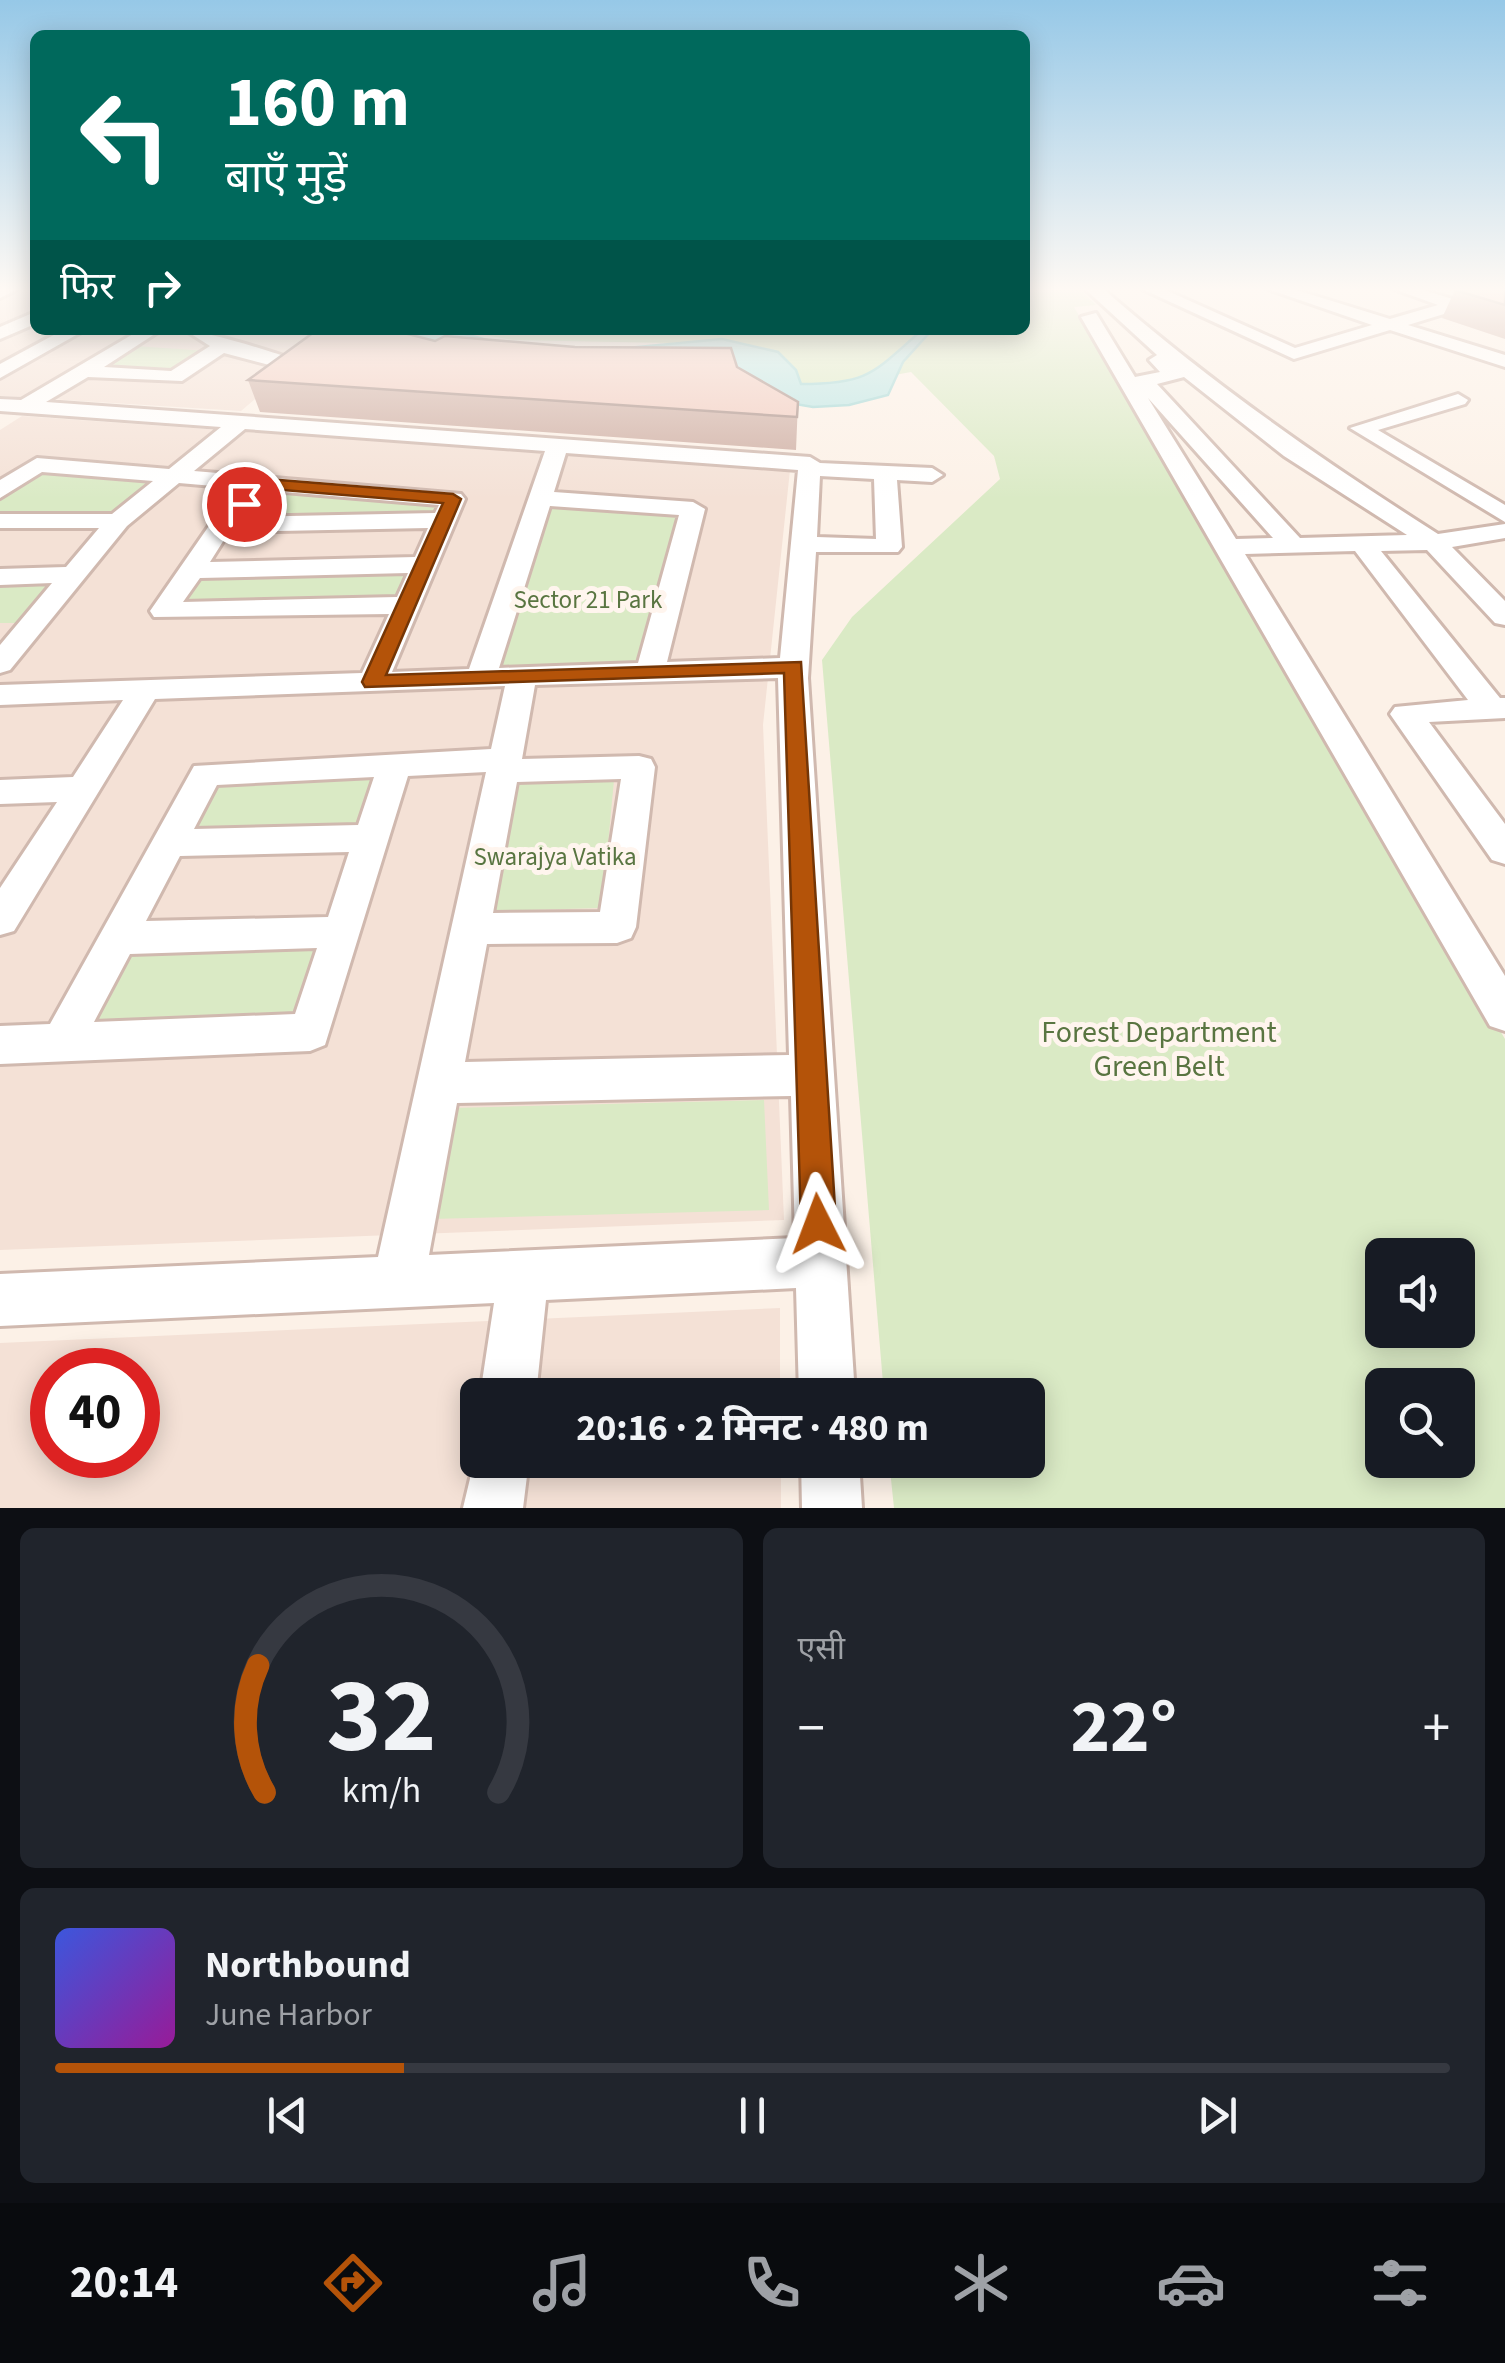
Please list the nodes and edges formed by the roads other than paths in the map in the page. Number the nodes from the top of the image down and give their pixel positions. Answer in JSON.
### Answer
{"nodes":[{"id":1,"x":24,"y":358,"type":"edge"},
{"id":2,"x":105,"y":358,"type":"edge"},
{"id":3,"x":203,"y":358,"type":"edge"},
{"id":4,"x":267,"y":358,"type":"edge"},
{"id":5,"x":1125,"y":358,"type":"edge"},
{"id":6,"x":1157,"y":358,"type":"edge"},
{"id":7,"x":1170,"y":358,"type":"edge"},
{"id":8,"x":299,"y":367,"type":"edge"},
{"id":9,"x":84,"y":371,"type":"junction"},
{"id":10,"x":0,"y":372,"type":"edge"},
{"id":11,"x":1458,"y":400,"type":"dead end"},
{"id":12,"x":0,"y":405,"type":"edge"},
{"id":13,"x":26,"y":406,"type":"junction"},
{"id":14,"x":242,"y":414,"type":"junction"},
{"id":15,"x":0,"y":422,"type":"edge"},
{"id":16,"x":558,"y":445,"type":"junction"},
{"id":17,"x":809,"y":468,"type":"junction"},
{"id":18,"x":885,"y":473,"type":"junction"},
{"id":19,"x":174,"y":476,"type":"junction"},
{"id":20,"x":267,"y":484,"type":"junction"},
{"id":21,"x":0,"y":491,"type":"edge"},
{"id":22,"x":540,"y":498,"type":"junction"},
{"id":23,"x":888,"y":515,"type":"junction"},
{"id":24,"x":1505,"y":515,"type":"edge"},
{"id":25,"x":118,"y":520,"type":"junction"},
{"id":26,"x":444,"y":520,"type":"junction"},
{"id":27,"x":0,"y":521,"type":"edge"},
{"id":28,"x":222,"y":524,"type":"junction"},
{"id":29,"x":1505,"y":530,"type":"edge"},
{"id":30,"x":1434,"y":542,"type":"junction"},
{"id":31,"x":803,"y":544,"type":"junction"},
{"id":32,"x":1362,"y":544,"type":"junction"},
{"id":33,"x":1294,"y":545,"type":"junction"},
{"id":34,"x":1224,"y":547,"type":"junction"},
{"id":35,"x":424,"y":564,"type":"junction"},
{"id":36,"x":191,"y":570,"type":"junction"},
{"id":37,"x":73,"y":575,"type":"junction"},
{"id":38,"x":0,"y":577,"type":"edge"},
{"id":39,"x":406,"y":605,"type":"junction"},
{"id":40,"x":1505,"y":617,"type":"edge"},
{"id":41,"x":14,"y":630,"type":"edge"},
{"id":42,"x":0,"y":664,"type":"edge"},
{"id":43,"x":794,"y":667,"type":"junction"},
{"id":44,"x":650,"y":672,"type":"junction"},
{"id":45,"x":522,"y":676,"type":"junction"},
{"id":46,"x":481,"y":678,"type":"junction"},
{"id":47,"x":373,"y":682,"type":"junction"},
{"id":48,"x":145,"y":690,"type":"junction"},
{"id":49,"x":0,"y":696,"type":"edge"},
{"id":50,"x":1498,"y":708,"type":"edge"},
{"id":51,"x":395,"y":765,"type":"junction"},
{"id":52,"x":504,"y":765,"type":"junction"},
{"id":53,"x":83,"y":789,"type":"junction"},
{"id":54,"x":0,"y":792,"type":"edge"},
{"id":55,"x":372,"y":838,"type":"junction"},
{"id":56,"x":169,"y":843,"type":"junction"},
{"id":57,"x":1505,"y":850,"type":"edge"},
{"id":58,"x":0,"y":920,"type":"edge"},
{"id":59,"x":470,"y":929,"type":"junction"},
{"id":60,"x":342,"y":932,"type":"junction"},
{"id":61,"x":118,"y":938,"type":"junction"},
{"id":62,"x":1505,"y":1013,"type":"edge"},
{"id":63,"x":62,"y":1042,"type":"junction"},
{"id":64,"x":0,"y":1045,"type":"edge"},
{"id":65,"x":812,"y":1075,"type":"junction"},
{"id":66,"x":438,"y":1082,"type":"junction"},
{"id":67,"x":820,"y":1262,"type":"junction"},
{"id":68,"x":523,"y":1275,"type":"junction"},
{"id":69,"x":398,"y":1281,"type":"junction"},
{"id":70,"x":0,"y":1300,"type":"edge"},
{"id":71,"x":510,"y":1378,"type":"edge"},
{"id":72,"x":825,"y":1378,"type":"edge"},
{"id":73,"x":498,"y":1478,"type":"edge"},
{"id":74,"x":831,"y":1478,"type":"edge"},
{"id":75,"x":494,"y":1508,"type":"edge"},
{"id":76,"x":832,"y":1508,"type":"edge"}],
"edges":[{"from":1,"to":10,"type":"street"},
{"from":2,"to":9,"type":"street"},
{"from":3,"to":9,"type":"street"},
{"from":4,"to":8,"type":"street"},
{"from":5,"to":34,"type":"street"},
{"from":6,"to":33,"type":"street"},
{"from":7,"to":30,"type":"street"},
{"from":9,"to":13,"type":"street"},
{"from":11,"to":24,"type":"street"},
{"from":12,"to":13,"type":"street"},
{"from":13,"to":14,"type":"street"},
{"from":13,"to":15,"type":"street"},
{"from":14,"to":16,"type":"street"},
{"from":14,"to":19,"type":"street"},
{"from":16,"to":17,"type":"street"},
{"from":16,"to":22,"type":"street"},
{"from":17,"to":18,"type":"street"},
{"from":17,"to":31,"type":"street"},
{"from":18,"to":23,"type":"street"},
{"from":18,"to":23,"type":"street"},
{"from":19,"to":20,"type":"street"},
{"from":19,"to":21,"type":"street"},
{"from":19,"to":25,"type":"street"},
{"from":20,"to":26,"type":"street"},
{"from":20,"to":28,"type":"street"},
{"from":22,"to":44,"type":"street"},
{"from":22,"to":46,"type":"street"},
{"from":23,"to":31,"type":"street"},
{"from":25,"to":27,"type":"street"},
{"from":25,"to":37,"type":"street"},
{"from":26,"to":28,"type":"street"},
{"from":26,"to":35,"type":"street"},
{"from":28,"to":36,"type":"street"},
{"from":29,"to":30,"type":"street"},
{"from":30,"to":32,"type":"street"},
{"from":30,"to":40,"type":"street"},
{"from":31,"to":43,"type":"street"},
{"from":32,"to":33,"type":"street"},
{"from":32,"to":50,"type":"street"},
{"from":33,"to":34,"type":"street"},
{"from":34,"to":62,"type":"street"},
{"from":35,"to":36,"type":"street"},
{"from":35,"to":39,"type":"street"},
{"from":36,"to":39,"type":"street"},
{"from":37,"to":38,"type":"street"},
{"from":37,"to":41,"type":"street"},
{"from":39,"to":47,"type":"street"},
{"from":41,"to":42,"type":"street"},
{"from":43,"to":44,"type":"street"},
{"from":43,"to":65,"type":"street"},
{"from":44,"to":45,"type":"street"},
{"from":45,"to":46,"type":"street"},
{"from":45,"to":52,"type":"street"},
{"from":46,"to":47,"type":"street"},
{"from":47,"to":48,"type":"street"},
{"from":48,"to":49,"type":"street"},
{"from":48,"to":53,"type":"street"},
{"from":50,"to":57,"type":"street"},
{"from":51,"to":52,"type":"street"},
{"from":51,"to":55,"type":"street"},
{"from":51,"to":56,"type":"street"},
{"from":52,"to":59,"type":"street"},
{"from":52,"to":59,"type":"street"},
{"from":53,"to":54,"type":"street"},
{"from":53,"to":58,"type":"street"},
{"from":55,"to":56,"type":"street"},
{"from":55,"to":60,"type":"street"},
{"from":56,"to":61,"type":"street"},
{"from":59,"to":66,"type":"street"},
{"from":60,"to":61,"type":"street"},
{"from":60,"to":63,"type":"street"},
{"from":61,"to":63,"type":"street"},
{"from":63,"to":64,"type":"street"},
{"from":65,"to":66,"type":"street"},
{"from":65,"to":67,"type":"street"},
{"from":66,"to":69,"type":"street"},
{"from":67,"to":68,"type":"street"},
{"from":67,"to":72,"type":"street"},
{"from":68,"to":69,"type":"street"},
{"from":68,"to":71,"type":"street"},
{"from":69,"to":70,"type":"street"},
{"from":73,"to":75,"type":"street"},
{"from":74,"to":76,"type":"street"}]}
